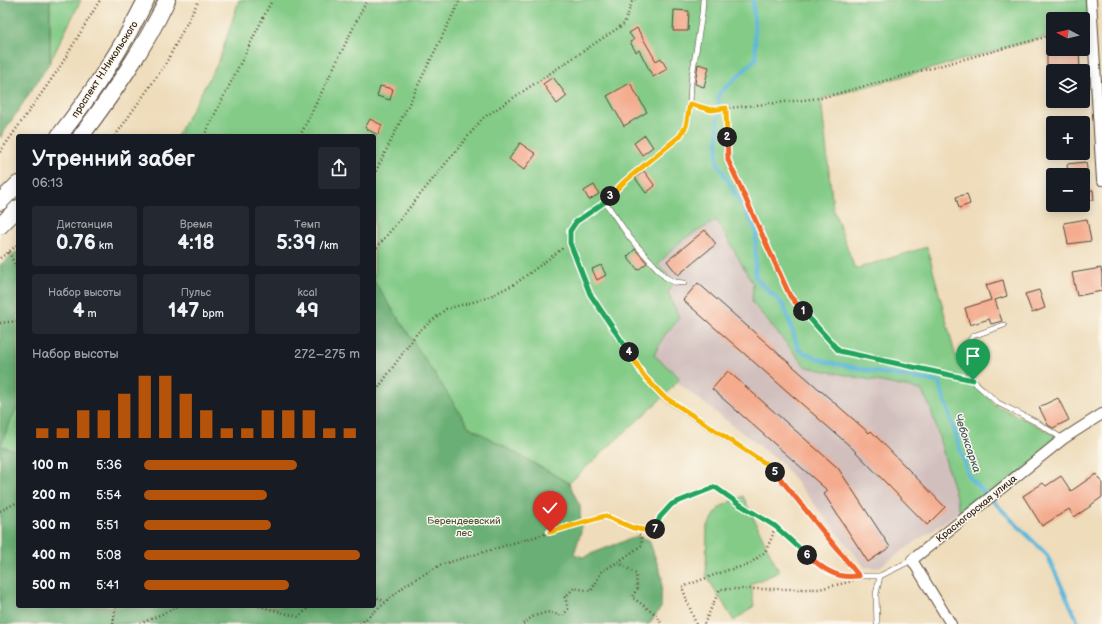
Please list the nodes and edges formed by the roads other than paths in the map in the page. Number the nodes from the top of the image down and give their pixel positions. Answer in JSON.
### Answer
{"nodes":[{"id":1,"x":146,"y":0,"type":"edge"},
{"id":2,"x":167,"y":0,"type":"edge"},
{"id":3,"x":703,"y":0,"type":"edge"},
{"id":4,"x":1091,"y":0,"type":"edge"},
{"id":5,"x":61,"y":134,"type":"edge"},
{"id":6,"x":83,"y":134,"type":"edge"},
{"id":7,"x":1102,"y":180,"type":"edge"},
{"id":8,"x":16,"y":186,"type":"edge"},
{"id":9,"x":0,"y":202,"type":"edge"},
{"id":10,"x":605,"y":202,"type":"junction"},
{"id":11,"x":16,"y":210,"type":"edge"},
{"id":12,"x":0,"y":226,"type":"edge"},
{"id":13,"x":684,"y":284,"type":"dead end"},
{"id":14,"x":1004,"y":326,"type":"dead end"},
{"id":15,"x":1102,"y":414,"type":"edge"},
{"id":16,"x":1062,"y":439,"type":"junction"},
{"id":17,"x":912,"y":560,"type":"junction"},
{"id":18,"x":880,"y":576,"type":"junction"},
{"id":19,"x":877,"y":624,"type":"edge"},
{"id":20,"x":950,"y":624,"type":"edge"}],
"edges":[{"from":1,"to":5,"type":"main road","name":"проспект Н.Никольского"},
{"from":2,"to":6,"type":"main road","name":"проспект Н.Никольского"},
{"from":3,"to":10,"type":"lane"},
{"from":4,"to":7,"type":"street"},
{"from":8,"to":9,"type":"main road"},
{"from":10,"to":13,"type":"lane"},
{"from":10,"to":18,"type":"lane"},
{"from":11,"to":12,"type":"main road"},
{"from":14,"to":16,"type":"lane"},
{"from":15,"to":16,"type":"street","name":"Красногорская улица"},
{"from":16,"to":17,"type":"street","name":"Красногорская улица"},
{"from":17,"to":18,"type":"lane"},
{"from":17,"to":20,"type":"street"},
{"from":18,"to":19,"type":"lane"}]}
